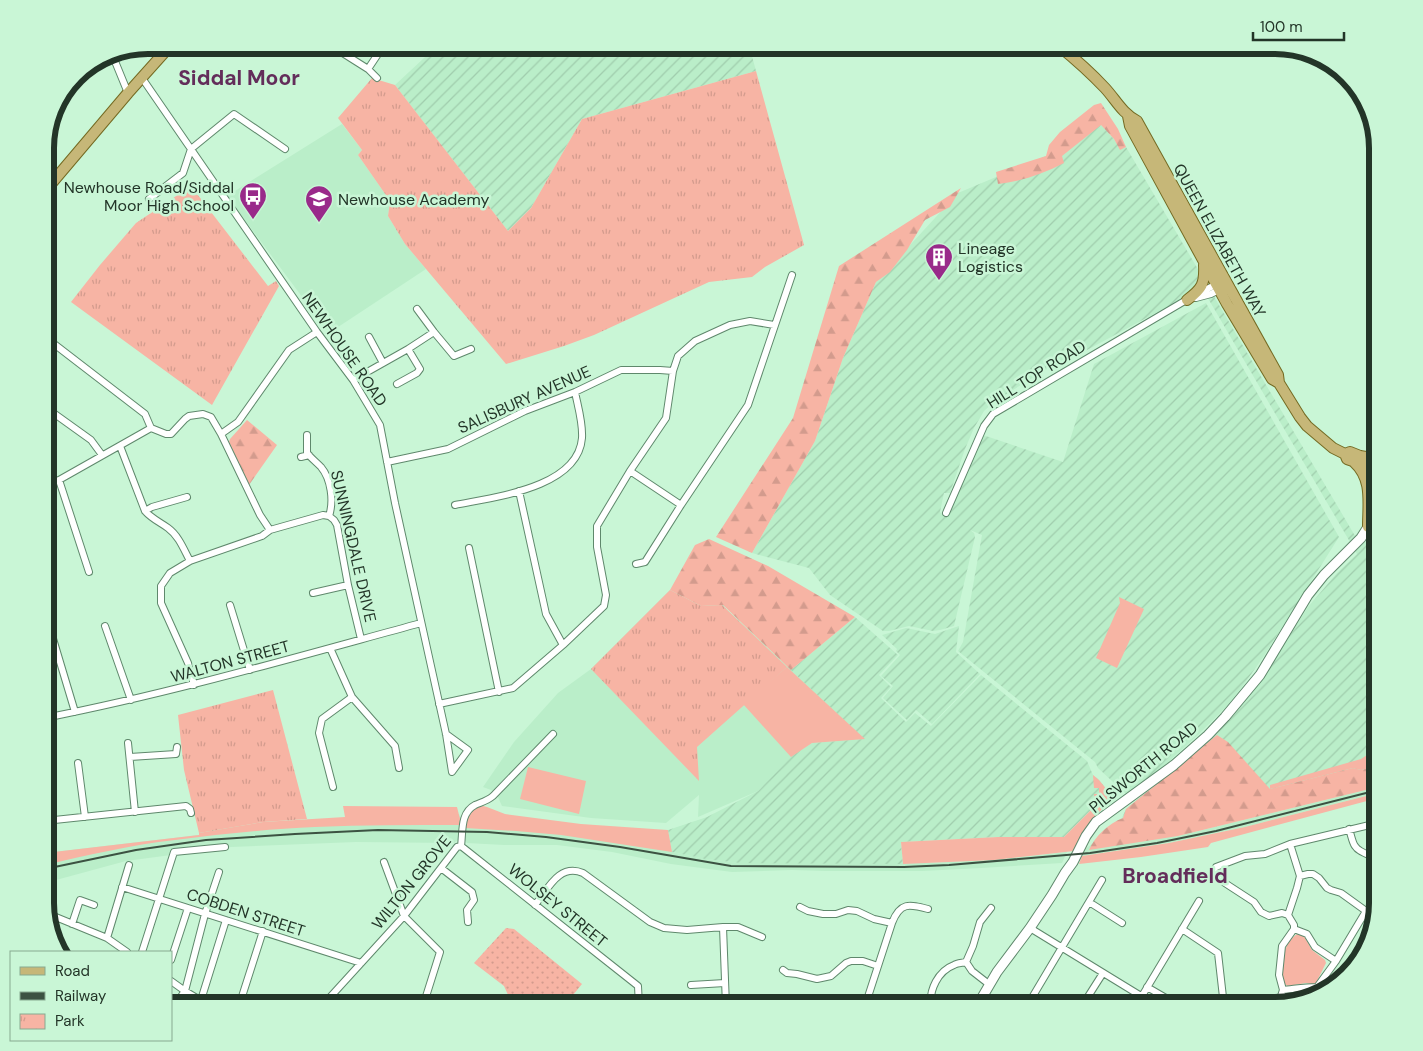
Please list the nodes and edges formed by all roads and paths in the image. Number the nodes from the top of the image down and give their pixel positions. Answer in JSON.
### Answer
{"nodes":[{"id":1,"x":163,"y":54,"type":"edge"},
{"id":2,"x":344,"y":54,"type":"edge"},
{"id":3,"x":378,"y":54,"type":"edge"},
{"id":4,"x":1069,"y":54,"type":"edge"},
{"id":5,"x":115,"y":60,"type":"edge"},
{"id":6,"x":368,"y":69,"type":"junction"},
{"id":7,"x":142,"y":78,"type":"junction"},
{"id":8,"x":377,"y":78,"type":"dead end"},
{"id":9,"x":128,"y":93,"type":"junction"},
{"id":10,"x":1128,"y":116,"type":"junction"},
{"id":11,"x":191,"y":149,"type":"junction"},
{"id":12,"x":285,"y":149,"type":"dead end"},
{"id":13,"x":54,"y":180,"type":"edge"},
{"id":14,"x":149,"y":198,"type":"dead end"},
{"id":15,"x":1204,"y":263,"type":"junction"},
{"id":16,"x":792,"y":275,"type":"dead end"},
{"id":17,"x":1220,"y":287,"type":"junction"},
{"id":18,"x":1187,"y":300,"type":"junction"},
{"id":19,"x":417,"y":309,"type":"dead end"},
{"id":20,"x":774,"y":325,"type":"junction"},
{"id":21,"x":317,"y":332,"type":"junction"},
{"id":22,"x":434,"y":332,"type":"junction"},
{"id":23,"x":369,"y":337,"type":"dead end"},
{"id":24,"x":54,"y":344,"type":"edge"},
{"id":25,"x":408,"y":349,"type":"junction"},
{"id":26,"x":471,"y":349,"type":"dead end"},
{"id":27,"x":383,"y":363,"type":"junction"},
{"id":28,"x":673,"y":371,"type":"junction"},
{"id":29,"x":353,"y":380,"type":"junction"},
{"id":30,"x":1279,"y":383,"type":"junction"},
{"id":31,"x":397,"y":384,"type":"dead end"},
{"id":32,"x":575,"y":392,"type":"junction"},
{"id":33,"x":54,"y":413,"type":"edge"},
{"id":34,"x":151,"y":428,"type":"junction"},
{"id":35,"x":221,"y":434,"type":"junction"},
{"id":36,"x":307,"y":435,"type":"dead end"},
{"id":37,"x":120,"y":446,"type":"junction"},
{"id":38,"x":102,"y":455,"type":"junction"},
{"id":39,"x":309,"y":455,"type":"junction"},
{"id":40,"x":301,"y":457,"type":"dead end"},
{"id":41,"x":1349,"y":458,"type":"junction"},
{"id":42,"x":1369,"y":458,"type":"edge"},
{"id":43,"x":387,"y":462,"type":"junction"},
{"id":44,"x":1369,"y":466,"type":"edge"},
{"id":45,"x":630,"y":471,"type":"junction"},
{"id":46,"x":60,"y":480,"type":"junction"},
{"id":47,"x":54,"y":482,"type":"edge"},
{"id":48,"x":519,"y":491,"type":"junction"},
{"id":49,"x":187,"y":496,"type":"dead end"},
{"id":50,"x":455,"y":505,"type":"dead end"},
{"id":51,"x":681,"y":505,"type":"junction"},
{"id":52,"x":145,"y":511,"type":"junction"},
{"id":53,"x":946,"y":513,"type":"dead end"},
{"id":54,"x":329,"y":516,"type":"junction"},
{"id":55,"x":1369,"y":522,"type":"edge"},
{"id":56,"x":1368,"y":527,"type":"junction"},
{"id":57,"x":270,"y":530,"type":"junction"},
{"id":58,"x":469,"y":548,"type":"dead end"},
{"id":59,"x":190,"y":561,"type":"junction"},
{"id":60,"x":636,"y":564,"type":"dead end"},
{"id":61,"x":89,"y":572,"type":"dead end"},
{"id":62,"x":348,"y":585,"type":"junction"},
{"id":63,"x":313,"y":593,"type":"dead end"},
{"id":64,"x":230,"y":605,"type":"dead end"},
{"id":65,"x":421,"y":623,"type":"junction"},
{"id":66,"x":105,"y":626,"type":"dead end"},
{"id":67,"x":361,"y":639,"type":"junction"},
{"id":68,"x":54,"y":642,"type":"edge"},
{"id":69,"x":563,"y":645,"type":"junction"},
{"id":70,"x":330,"y":648,"type":"junction"},
{"id":71,"x":250,"y":670,"type":"junction"},
{"id":72,"x":194,"y":684,"type":"junction"},
{"id":73,"x":498,"y":692,"type":"junction"},
{"id":74,"x":352,"y":697,"type":"junction"},
{"id":75,"x":131,"y":700,"type":"junction"},
{"id":76,"x":439,"y":704,"type":"junction"},
{"id":77,"x":75,"y":712,"type":"junction"},
{"id":78,"x":54,"y":716,"type":"edge"},
{"id":79,"x":446,"y":734,"type":"junction"},
{"id":80,"x":553,"y":734,"type":"dead end"},
{"id":81,"x":128,"y":743,"type":"dead end"},
{"id":82,"x":177,"y":747,"type":"dead end"},
{"id":83,"x":130,"y":757,"type":"junction"},
{"id":84,"x":78,"y":764,"type":"dead end"},
{"id":85,"x":399,"y":768,"type":"dead end"},
{"id":86,"x":333,"y":787,"type":"dead end"},
{"id":87,"x":135,"y":812,"type":"junction"},
{"id":88,"x":191,"y":813,"type":"dead end"},
{"id":89,"x":85,"y":817,"type":"junction"},
{"id":90,"x":54,"y":820,"type":"edge"},
{"id":91,"x":1369,"y":824,"type":"edge"},
{"id":92,"x":1349,"y":829,"type":"junction"},
{"id":93,"x":1290,"y":844,"type":"junction"},
{"id":94,"x":461,"y":846,"type":"junction"},
{"id":95,"x":225,"y":847,"type":"dead end"},
{"id":96,"x":1369,"y":854,"type":"edge"},
{"id":97,"x":384,"y":862,"type":"dead end"},
{"id":98,"x":129,"y":865,"type":"dead end"},
{"id":99,"x":441,"y":868,"type":"junction"},
{"id":100,"x":218,"y":872,"type":"dead end"},
{"id":101,"x":1300,"y":876,"type":"junction"},
{"id":102,"x":1102,"y":880,"type":"dead end"},
{"id":103,"x":122,"y":887,"type":"junction"},
{"id":104,"x":159,"y":898,"type":"junction"},
{"id":105,"x":1199,"y":901,"type":"dead end"},
{"id":106,"x":1089,"y":902,"type":"junction"},
{"id":107,"x":94,"y":905,"type":"dead end"},
{"id":108,"x":535,"y":905,"type":"junction"},
{"id":109,"x":800,"y":907,"type":"dead end"},
{"id":110,"x":188,"y":908,"type":"junction"},
{"id":111,"x":990,"y":908,"type":"dead end"},
{"id":112,"x":928,"y":909,"type":"dead end"},
{"id":113,"x":205,"y":914,"type":"junction"},
{"id":114,"x":1288,"y":915,"type":"junction"},
{"id":115,"x":404,"y":916,"type":"junction"},
{"id":116,"x":55,"y":917,"type":"edge"},
{"id":117,"x":226,"y":920,"type":"junction"},
{"id":118,"x":468,"y":922,"type":"dead end"},
{"id":119,"x":892,"y":923,"type":"junction"},
{"id":120,"x":1122,"y":923,"type":"dead end"},
{"id":121,"x":72,"y":924,"type":"junction"},
{"id":122,"x":723,"y":926,"type":"junction"},
{"id":123,"x":1030,"y":928,"type":"junction"},
{"id":124,"x":1182,"y":929,"type":"junction"},
{"id":125,"x":1294,"y":929,"type":"junction"},
{"id":126,"x":263,"y":931,"type":"junction"},
{"id":127,"x":762,"y":937,"type":"dead end"},
{"id":128,"x":107,"y":938,"type":"junction"},
{"id":129,"x":1063,"y":948,"type":"junction"},
{"id":130,"x":126,"y":951,"type":"edge"},
{"id":131,"x":142,"y":951,"type":"edge"},
{"id":132,"x":172,"y":957,"type":"edge"},
{"id":133,"x":1336,"y":960,"type":"junction"},
{"id":134,"x":361,"y":962,"type":"junction"},
{"id":135,"x":966,"y":962,"type":"junction"},
{"id":136,"x":878,"y":966,"type":"junction"},
{"id":137,"x":783,"y":970,"type":"dead end"},
{"id":138,"x":1103,"y":973,"type":"junction"},
{"id":139,"x":172,"y":982,"type":"edge"},
{"id":140,"x":725,"y":983,"type":"junction"},
{"id":141,"x":990,"y":984,"type":"junction"},
{"id":142,"x":691,"y":985,"type":"dead end"},
{"id":143,"x":1147,"y":987,"type":"junction"},
{"id":144,"x":1283,"y":990,"type":"junction"},
{"id":145,"x":185,"y":991,"type":"junction"},
{"id":146,"x":1141,"y":996,"type":"joint"},
{"id":147,"x":181,"y":997,"type":"edge"},
{"id":148,"x":196,"y":997,"type":"edge"},
{"id":149,"x":202,"y":997,"type":"edge"},
{"id":150,"x":241,"y":997,"type":"edge"},
{"id":151,"x":330,"y":997,"type":"edge"},
{"id":152,"x":426,"y":997,"type":"edge"},
{"id":153,"x":639,"y":997,"type":"edge"},
{"id":154,"x":726,"y":997,"type":"edge"},
{"id":155,"x":868,"y":997,"type":"edge"},
{"id":156,"x":932,"y":997,"type":"edge"},
{"id":157,"x":982,"y":997,"type":"edge"},
{"id":158,"x":1033,"y":997,"type":"edge"},
{"id":159,"x":1088,"y":997,"type":"edge"},
{"id":160,"x":1164,"y":997,"type":"edge"},
{"id":161,"x":1223,"y":997,"type":"edge"},
{"id":162,"x":1281,"y":997,"type":"edge"}],
"edges":[{"from":1,"to":7,"type":"main road"},
{"from":2,"to":6,"type":"street"},
{"from":3,"to":6,"type":"street"},
{"from":4,"to":10,"type":"main road","name":"QUEEN ELIZABETH WAY"},
{"from":5,"to":9,"type":"street"},
{"from":6,"to":8,"type":"street"},
{"from":7,"to":9,"type":"main road"},
{"from":7,"to":11,"type":"street","name":"NEWHOUSE ROAD"},
{"from":9,"to":13,"type":"main road"},
{"from":10,"to":15,"type":"main road","name":"QUEEN ELIZABETH WAY"},
{"from":10,"to":17,"type":"main road","name":"QUEEN ELIZABETH WAY"},
{"from":11,"to":12,"type":"street"},
{"from":11,"to":14,"type":"street"},
{"from":11,"to":21,"type":"street","name":"NEWHOUSE ROAD"},
{"from":15,"to":17,"type":"main road","name":"QUEEN ELIZABETH WAY"},
{"from":15,"to":18,"type":"main road"},
{"from":16,"to":20,"type":"street"},
{"from":17,"to":18,"type":"street","name":"HILL TOP ROAD"},
{"from":17,"to":18,"type":"street","name":"HILL TOP ROAD"},
{"from":17,"to":30,"type":"main road","name":"QUEEN ELIZABETH WAY"},
{"from":17,"to":30,"type":"main road","name":"QUEEN ELIZABETH WAY"},
{"from":18,"to":53,"type":"street","name":"HILL TOP ROAD"},
{"from":19,"to":22,"type":"street"},
{"from":20,"to":28,"type":"street"},
{"from":20,"to":51,"type":"street"},
{"from":21,"to":29,"type":"street","name":"NEWHOUSE ROAD"},
{"from":21,"to":35,"type":"street"},
{"from":22,"to":25,"type":"street"},
{"from":22,"to":26,"type":"street"},
{"from":23,"to":27,"type":"street"},
{"from":24,"to":34,"type":"street"},
{"from":25,"to":27,"type":"street"},
{"from":25,"to":31,"type":"street"},
{"from":27,"to":29,"type":"street"},
{"from":28,"to":32,"type":"street","name":"SALISBURY AVENUE"},
{"from":28,"to":45,"type":"street"},
{"from":29,"to":43,"type":"street","name":"NEWHOUSE ROAD"},
{"from":30,"to":41,"type":"main road","name":"QUEEN ELIZABETH WAY"},
{"from":32,"to":43,"type":"street","name":"SALISBURY AVENUE"},
{"from":32,"to":48,"type":"street"},
{"from":33,"to":38,"type":"street"},
{"from":34,"to":35,"type":"street"},
{"from":34,"to":37,"type":"street"},
{"from":35,"to":57,"type":"street"},
{"from":36,"to":39,"type":"street"},
{"from":37,"to":38,"type":"street"},
{"from":37,"to":52,"type":"street"},
{"from":38,"to":46,"type":"street"},
{"from":39,"to":40,"type":"street"},
{"from":39,"to":54,"type":"street","name":"SUNNINGDALE DRIVE"},
{"from":41,"to":42,"type":"main road","name":"QUEEN ELIZABETH WAY"},
{"from":41,"to":44,"type":"main road","name":"QUEEN ELIZABETH WAY"},
{"from":41,"to":56,"type":"main road"},
{"from":43,"to":65,"type":"street","name":"NEWHOUSE ROAD"},
{"from":45,"to":51,"type":"street"},
{"from":45,"to":69,"type":"street"},
{"from":46,"to":47,"type":"street"},
{"from":46,"to":61,"type":"street"},
{"from":48,"to":50,"type":"street"},
{"from":48,"to":69,"type":"street"},
{"from":49,"to":52,"type":"street"},
{"from":51,"to":60,"type":"street"},
{"from":52,"to":59,"type":"street"},
{"from":54,"to":57,"type":"street"},
{"from":54,"to":62,"type":"street","name":"SUNNINGDALE DRIVE"},
{"from":55,"to":56,"type":"street","name":"PILSWORTH ROAD"},
{"from":56,"to":123,"type":"street","name":"PILSWORTH ROAD"},
{"from":57,"to":59,"type":"street"},
{"from":58,"to":73,"type":"street"},
{"from":59,"to":72,"type":"street"},
{"from":62,"to":63,"type":"street"},
{"from":62,"to":67,"type":"street","name":"SUNNINGDALE DRIVE"},
{"from":64,"to":71,"type":"street"},
{"from":65,"to":67,"type":"street","name":"WALTON STREET"},
{"from":65,"to":76,"type":"street","name":"NEWHOUSE ROAD"},
{"from":66,"to":75,"type":"street"},
{"from":67,"to":70,"type":"street","name":"WALTON STREET"},
{"from":68,"to":77,"type":"street"},
{"from":69,"to":73,"type":"street"},
{"from":70,"to":71,"type":"street","name":"WALTON STREET"},
{"from":70,"to":74,"type":"street"},
{"from":71,"to":72,"type":"street","name":"WALTON STREET"},
{"from":72,"to":75,"type":"street","name":"WALTON STREET"},
{"from":73,"to":76,"type":"street"},
{"from":74,"to":85,"type":"street"},
{"from":74,"to":86,"type":"street"},
{"from":75,"to":77,"type":"street","name":"WALTON STREET"},
{"from":76,"to":79,"type":"street","name":"NEWHOUSE ROAD"},
{"from":77,"to":78,"type":"street","name":"WALTON STREET"},
{"from":79,"to":79,"type":"street","name":"NEWHOUSE ROAD"},
{"from":80,"to":94,"type":"street","name":"WILTON GROVE"},
{"from":81,"to":83,"type":"street"},
{"from":82,"to":83,"type":"street"},
{"from":83,"to":87,"type":"street"},
{"from":84,"to":89,"type":"street"},
{"from":87,"to":88,"type":"street"},
{"from":87,"to":89,"type":"street"},
{"from":89,"to":90,"type":"street"},
{"from":91,"to":92,"type":"street"},
{"from":92,"to":93,"type":"street"},
{"from":92,"to":96,"type":"street"},
{"from":93,"to":101,"type":"street"},
{"from":93,"to":114,"type":"street"},
{"from":94,"to":99,"type":"street","name":"WILTON GROVE"},
{"from":94,"to":108,"type":"street","name":"WOLSEY STREET"},
{"from":95,"to":104,"type":"street"},
{"from":97,"to":115,"type":"street"},
{"from":98,"to":103,"type":"street"},
{"from":99,"to":115,"type":"street","name":"WILTON GROVE"},
{"from":99,"to":118,"type":"street"},
{"from":100,"to":113,"type":"street"},
{"from":101,"to":114,"type":"street"},
{"from":101,"to":133,"type":"street"},
{"from":102,"to":106,"type":"street"},
{"from":103,"to":104,"type":"street","name":"COBDEN STREET"},
{"from":103,"to":128,"type":"street"},
{"from":104,"to":110,"type":"street","name":"COBDEN STREET"},
{"from":104,"to":131,"type":"street"},
{"from":105,"to":124,"type":"street"},
{"from":106,"to":120,"type":"street"},
{"from":106,"to":129,"type":"street"},
{"from":107,"to":121,"type":"street"},
{"from":108,"to":122,"type":"street"},
{"from":108,"to":153,"type":"street","name":"WOLSEY STREET"},
{"from":109,"to":119,"type":"street"},
{"from":110,"to":113,"type":"street","name":"COBDEN STREET"},
{"from":110,"to":132,"type":"street"},
{"from":111,"to":135,"type":"street"},
{"from":112,"to":119,"type":"street"},
{"from":113,"to":117,"type":"street","name":"COBDEN STREET"},
{"from":113,"to":145,"type":"street"},
{"from":114,"to":125,"type":"street"},
{"from":115,"to":134,"type":"street","name":"WILTON GROVE"},
{"from":115,"to":152,"type":"street"},
{"from":116,"to":121,"type":"street"},
{"from":117,"to":126,"type":"street","name":"COBDEN STREET"},
{"from":117,"to":149,"type":"street"},
{"from":119,"to":136,"type":"street"},
{"from":121,"to":128,"type":"street"},
{"from":122,"to":127,"type":"street"},
{"from":122,"to":140,"type":"street"},
{"from":123,"to":129,"type":"street"},
{"from":123,"to":141,"type":"street","name":"PILSWORTH ROAD"},
{"from":124,"to":143,"type":"street"},
{"from":124,"to":161,"type":"street"},
{"from":125,"to":133,"type":"street"},
{"from":125,"to":144,"type":"street"},
{"from":126,"to":134,"type":"street","name":"COBDEN STREET"},
{"from":126,"to":150,"type":"street"},
{"from":128,"to":130,"type":"street"},
{"from":129,"to":138,"type":"street"},
{"from":129,"to":158,"type":"street"},
{"from":133,"to":144,"type":"street"},
{"from":134,"to":151,"type":"street","name":"WILTON GROVE"},
{"from":135,"to":141,"type":"street"},
{"from":135,"to":156,"type":"street"},
{"from":136,"to":137,"type":"street"},
{"from":136,"to":155,"type":"street"},
{"from":138,"to":146,"type":"street"},
{"from":138,"to":159,"type":"street"},
{"from":139,"to":145,"type":"street"},
{"from":140,"to":142,"type":"street"},
{"from":140,"to":154,"type":"street"},
{"from":141,"to":157,"type":"street","name":"PILSWORTH ROAD"},
{"from":143,"to":146,"type":"street"},
{"from":143,"to":160,"type":"street"},
{"from":144,"to":162,"type":"street"},
{"from":145,"to":147,"type":"street"},
{"from":145,"to":148,"type":"street"}]}
